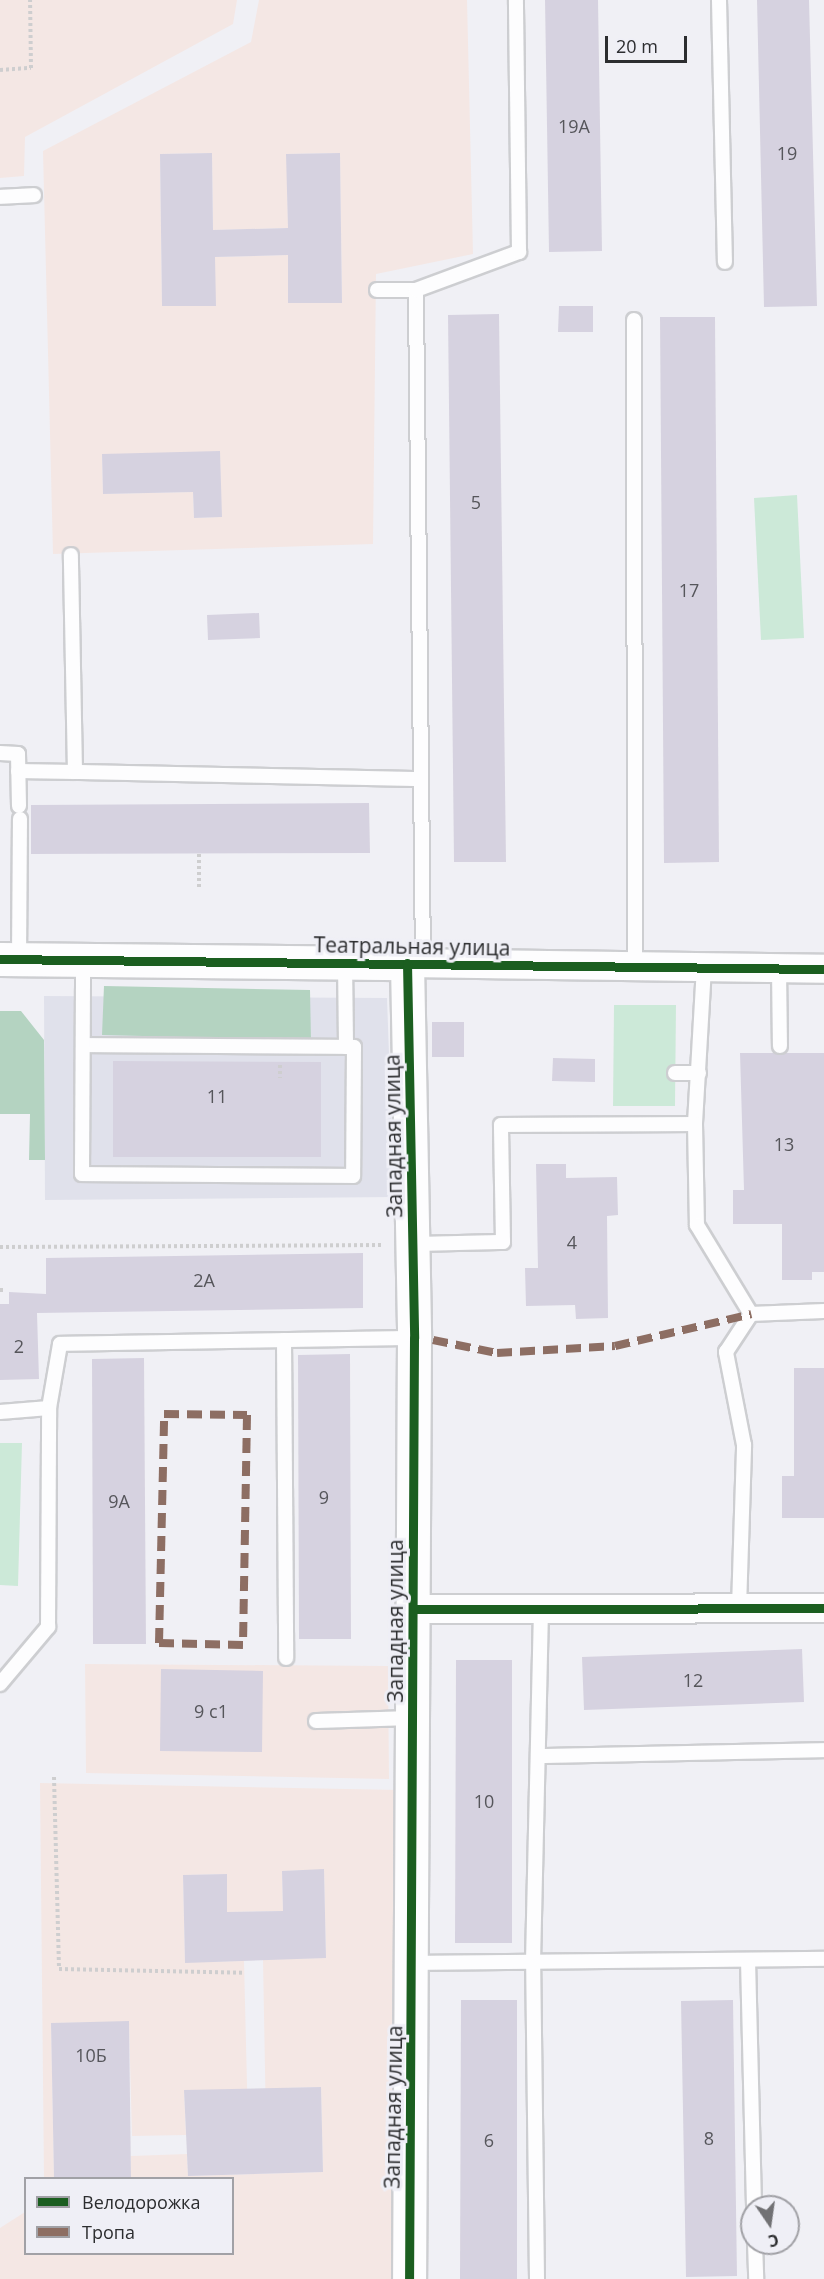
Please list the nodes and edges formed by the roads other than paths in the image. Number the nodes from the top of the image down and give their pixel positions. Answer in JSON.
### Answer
{"nodes":[{"id":1,"x":516,"y":0,"type":"edge"},
{"id":2,"x":719,"y":0,"type":"edge"},
{"id":3,"x":33,"y":195,"type":"dead end"},
{"id":4,"x":0,"y":197,"type":"edge"},
{"id":5,"x":724,"y":261,"type":"dead end"},
{"id":6,"x":376,"y":290,"type":"dead end"},
{"id":7,"x":416,"y":290,"type":"junction"},
{"id":8,"x":634,"y":320,"type":"dead end"},
{"id":9,"x":71,"y":555,"type":"dead end"},
{"id":10,"x":0,"y":753,"type":"edge"},
{"id":11,"x":18,"y":771,"type":"junction"},
{"id":12,"x":75,"y":772,"type":"junction"},
{"id":13,"x":419,"y":779,"type":"junction"},
{"id":14,"x":10,"y":959,"type":"edge"},
{"id":15,"x":83,"y":960,"type":"junction"},
{"id":16,"x":345,"y":962,"type":"junction"},
{"id":17,"x":415,"y":964,"type":"junction"},
{"id":18,"x":635,"y":967,"type":"junction"},
{"id":19,"x":704,"y":967,"type":"junction"},
{"id":20,"x":779,"y":968,"type":"junction"},
{"id":21,"x":824,"y":969,"type":"edge"},
{"id":22,"x":83,"y":1045,"type":"junction"},
{"id":23,"x":780,"y":1046,"type":"dead end"},
{"id":24,"x":346,"y":1047,"type":"junction"},
{"id":25,"x":675,"y":1073,"type":"dead end"},
{"id":26,"x":699,"y":1073,"type":"junction"},
{"id":27,"x":695,"y":1124,"type":"junction"},
{"id":28,"x":412,"y":1244,"type":"junction"},
{"id":29,"x":824,"y":1311,"type":"edge"},
{"id":30,"x":751,"y":1314,"type":"junction"},
{"id":31,"x":414,"y":1338,"type":"junction"},
{"id":32,"x":285,"y":1340,"type":"junction"},
{"id":33,"x":49,"y":1408,"type":"junction"},
{"id":34,"x":0,"y":1412,"type":"edge"},
{"id":35,"x":739,"y":1608,"type":"junction"},
{"id":36,"x":824,"y":1608,"type":"edge"},
{"id":37,"x":413,"y":1609,"type":"junction"},
{"id":38,"x":541,"y":1609,"type":"junction"},
{"id":39,"x":285,"y":1658,"type":"dead end"},
{"id":40,"x":0,"y":1684,"type":"edge"},
{"id":41,"x":412,"y":1718,"type":"junction"},
{"id":42,"x":316,"y":1721,"type":"dead end"},
{"id":43,"x":824,"y":1750,"type":"edge"},
{"id":44,"x":540,"y":1756,"type":"junction"},
{"id":45,"x":824,"y":1959,"type":"edge"},
{"id":46,"x":748,"y":1960,"type":"junction"},
{"id":47,"x":533,"y":1962,"type":"junction"},
{"id":48,"x":414,"y":1964,"type":"junction"},
{"id":49,"x":754,"y":2195,"type":"edge"},
{"id":50,"x":755,"y":2255,"type":"edge"},
{"id":51,"x":409,"y":2279,"type":"edge"},
{"id":52,"x":537,"y":2279,"type":"edge"},
{"id":53,"x":756,"y":2279,"type":"edge"}],
"edges":[{"from":1,"to":7,"type":"lane"},
{"from":2,"to":5,"type":"lane"},
{"from":3,"to":4,"type":"lane"},
{"from":6,"to":7,"type":"lane"},
{"from":7,"to":13,"type":"lane"},
{"from":8,"to":18,"type":"lane"},
{"from":9,"to":12,"type":"lane"},
{"from":10,"to":11,"type":"lane"},
{"from":11,"to":12,"type":"lane"},
{"from":11,"to":14,"type":"lane"},
{"from":12,"to":13,"type":"lane"},
{"from":13,"to":17,"type":"lane"},
{"from":14,"to":15,"type":"street","name":"Театральная улица"},
{"from":15,"to":16,"type":"street","name":"Театральная улица"},
{"from":15,"to":22,"type":"lane"},
{"from":16,"to":17,"type":"street","name":"Театральная улица"},
{"from":16,"to":24,"type":"lane"},
{"from":17,"to":18,"type":"street","name":"Театральная улица"},
{"from":17,"to":28,"type":"street","name":"Западная улица"},
{"from":18,"to":19,"type":"street","name":"Театральная улица"},
{"from":19,"to":20,"type":"street","name":"Театральная улица"},
{"from":19,"to":26,"type":"lane"},
{"from":20,"to":21,"type":"street","name":"Театральная улица"},
{"from":20,"to":23,"type":"lane"},
{"from":22,"to":24,"type":"lane"},
{"from":22,"to":24,"type":"lane"},
{"from":25,"to":26,"type":"lane"},
{"from":26,"to":27,"type":"lane"},
{"from":27,"to":28,"type":"lane"},
{"from":27,"to":30,"type":"lane"},
{"from":28,"to":31,"type":"street","name":"Западная улица"},
{"from":29,"to":30,"type":"lane"},
{"from":30,"to":35,"type":"lane"},
{"from":31,"to":32,"type":"lane"},
{"from":31,"to":37,"type":"street","name":"Западная улица"},
{"from":32,"to":33,"type":"lane"},
{"from":32,"to":39,"type":"lane"},
{"from":33,"to":34,"type":"lane"},
{"from":33,"to":40,"type":"lane"},
{"from":35,"to":36,"type":"street"},
{"from":35,"to":38,"type":"street"},
{"from":37,"to":38,"type":"street"},
{"from":37,"to":41,"type":"street","name":"Западная улица"},
{"from":38,"to":44,"type":"lane"},
{"from":41,"to":42,"type":"lane"},
{"from":41,"to":48,"type":"street","name":"Западная улица"},
{"from":43,"to":44,"type":"lane"},
{"from":44,"to":47,"type":"lane"},
{"from":45,"to":46,"type":"lane"},
{"from":46,"to":47,"type":"lane"},
{"from":46,"to":49,"type":"lane"},
{"from":47,"to":48,"type":"lane"},
{"from":47,"to":52,"type":"lane"},
{"from":48,"to":51,"type":"street","name":"Западная улица"},
{"from":50,"to":53,"type":"lane"}]}
